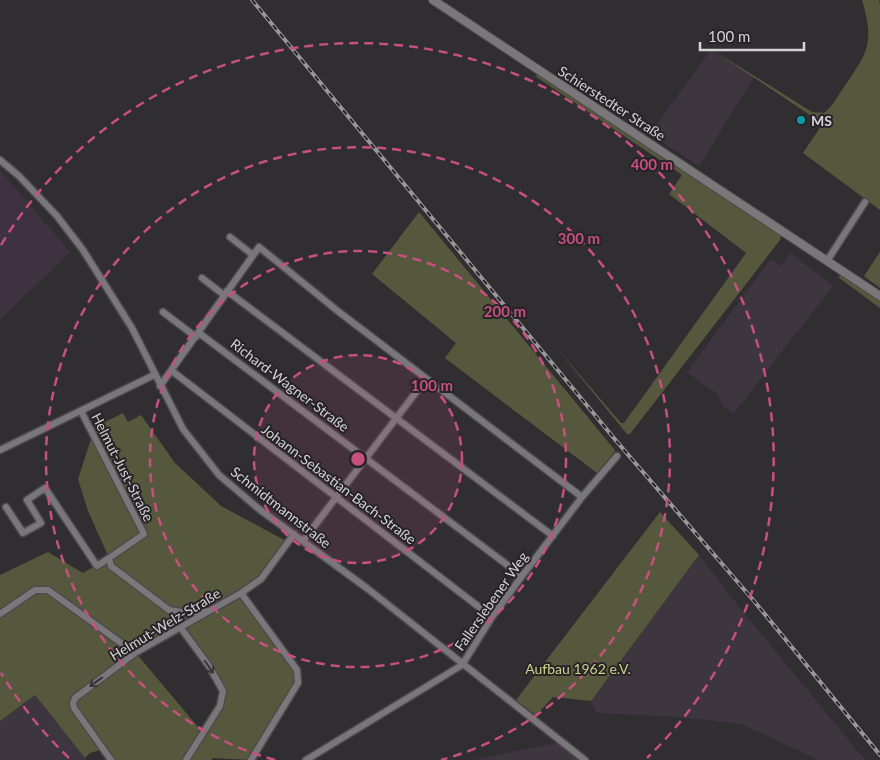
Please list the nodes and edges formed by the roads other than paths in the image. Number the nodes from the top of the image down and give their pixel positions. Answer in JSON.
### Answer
{"nodes":[{"id":1,"x":433,"y":0,"type":"edge"},
{"id":2,"x":0,"y":160,"type":"edge"},
{"id":3,"x":865,"y":202,"type":"dead end"},
{"id":4,"x":230,"y":237,"type":"dead end"},
{"id":5,"x":253,"y":255,"type":"junction"},
{"id":6,"x":827,"y":262,"type":"junction"},
{"id":7,"x":202,"y":278,"type":"dead end"},
{"id":8,"x":226,"y":293,"type":"junction"},
{"id":9,"x":880,"y":296,"type":"edge"},
{"id":10,"x":163,"y":312,"type":"dead end"},
{"id":11,"x":197,"y":335,"type":"junction"},
{"id":12,"x":172,"y":371,"type":"junction"},
{"id":13,"x":154,"y":375,"type":"junction"},
{"id":14,"x":426,"y":379,"type":"junction"},
{"id":15,"x":160,"y":386,"type":"junction"},
{"id":16,"x":81,"y":411,"type":"junction"},
{"id":17,"x":395,"y":419,"type":"junction"},
{"id":18,"x":0,"y":450,"type":"edge"},
{"id":19,"x":617,"y":456,"type":"dead end"},
{"id":20,"x":366,"y":458,"type":"junction"},
{"id":21,"x":582,"y":497,"type":"junction"},
{"id":22,"x":336,"y":498,"type":"junction"},
{"id":23,"x":6,"y":507,"type":"dead end"},
{"id":24,"x":294,"y":534,"type":"junction"},
{"id":25,"x":553,"y":536,"type":"junction"},
{"id":26,"x":303,"y":541,"type":"junction"},
{"id":27,"x":109,"y":558,"type":"junction"},
{"id":28,"x":522,"y":576,"type":"junction"},
{"id":29,"x":241,"y":593,"type":"junction"},
{"id":30,"x":210,"y":611,"type":"junction"},
{"id":31,"x":0,"y":614,"type":"edge"},
{"id":32,"x":492,"y":617,"type":"junction"},
{"id":33,"x":180,"y":628,"type":"junction"},
{"id":34,"x":135,"y":653,"type":"junction"},
{"id":35,"x":462,"y":664,"type":"junction"},
{"id":36,"x":111,"y":760,"type":"edge"},
{"id":37,"x":186,"y":760,"type":"edge"},
{"id":38,"x":251,"y":760,"type":"edge"},
{"id":39,"x":306,"y":760,"type":"edge"},
{"id":40,"x":585,"y":760,"type":"edge"}],
"edges":[{"from":1,"to":6,"type":"street","name":"Schierstedter Straße"},
{"from":2,"to":13,"type":"street","name":"Schmidtmannstraße"},
{"from":3,"to":6,"type":"street"},
{"from":4,"to":5,"type":"street"},
{"from":5,"to":8,"type":"street"},
{"from":5,"to":14,"type":"street"},
{"from":6,"to":9,"type":"street","name":"Schierstedter Straße"},
{"from":7,"to":8,"type":"street"},
{"from":8,"to":11,"type":"street"},
{"from":8,"to":17,"type":"street"},
{"from":10,"to":11,"type":"street","name":"Richard-Wagner-Straße"},
{"from":11,"to":12,"type":"street"},
{"from":11,"to":20,"type":"street","name":"Richard-Wagner-Straße"},
{"from":12,"to":15,"type":"street"},
{"from":12,"to":22,"type":"street","name":"Johann-Sebastian-Bach-Straße"},
{"from":13,"to":15,"type":"street","name":"Schmidtmannstraße"},
{"from":13,"to":16,"type":"street","name":"Helmut-Just-Straße"},
{"from":14,"to":17,"type":"street"},
{"from":14,"to":21,"type":"street"},
{"from":15,"to":24,"type":"street","name":"Schmidtmannstraße"},
{"from":16,"to":18,"type":"street","name":"Helmut-Just-Straße"},
{"from":16,"to":27,"type":"street","name":"Helmut-Just-Straße"},
{"from":17,"to":20,"type":"street"},
{"from":17,"to":25,"type":"street"},
{"from":19,"to":21,"type":"street","name":"Fallerslebener Weg"},
{"from":20,"to":22,"type":"street"},
{"from":20,"to":28,"type":"street","name":"Richard-Wagner-Straße"},
{"from":21,"to":25,"type":"street","name":"Fallerslebener Weg"},
{"from":22,"to":26,"type":"street"},
{"from":22,"to":32,"type":"street","name":"Johann-Sebastian-Bach-Straße"},
{"from":23,"to":27,"type":"street"},
{"from":24,"to":26,"type":"street","name":"Schmidtmannstraße"},
{"from":24,"to":29,"type":"street","name":"Helmut-Welz-Straße"},
{"from":25,"to":28,"type":"street","name":"Fallerslebener Weg"},
{"from":26,"to":35,"type":"street","name":"Schmidtmannstraße"},
{"from":27,"to":30,"type":"street"},
{"from":28,"to":32,"type":"street","name":"Fallerslebener Weg"},
{"from":29,"to":30,"type":"street","name":"Helmut-Welz-Straße"},
{"from":29,"to":38,"type":"street"},
{"from":30,"to":33,"type":"street","name":"Helmut-Welz-Straße"},
{"from":31,"to":34,"type":"street"},
{"from":32,"to":35,"type":"street","name":"Fallerslebener Weg"},
{"from":33,"to":34,"type":"street","name":"Helmut-Welz-Straße"},
{"from":33,"to":37,"type":"street","one_way":true},
{"from":34,"to":36,"type":"street","name":"Helmut-Welz-Straße","one_way":true},
{"from":35,"to":39,"type":"street","name":"Fallerslebener Weg"},
{"from":35,"to":40,"type":"street","name":"Schmidtmannstraße"}]}
